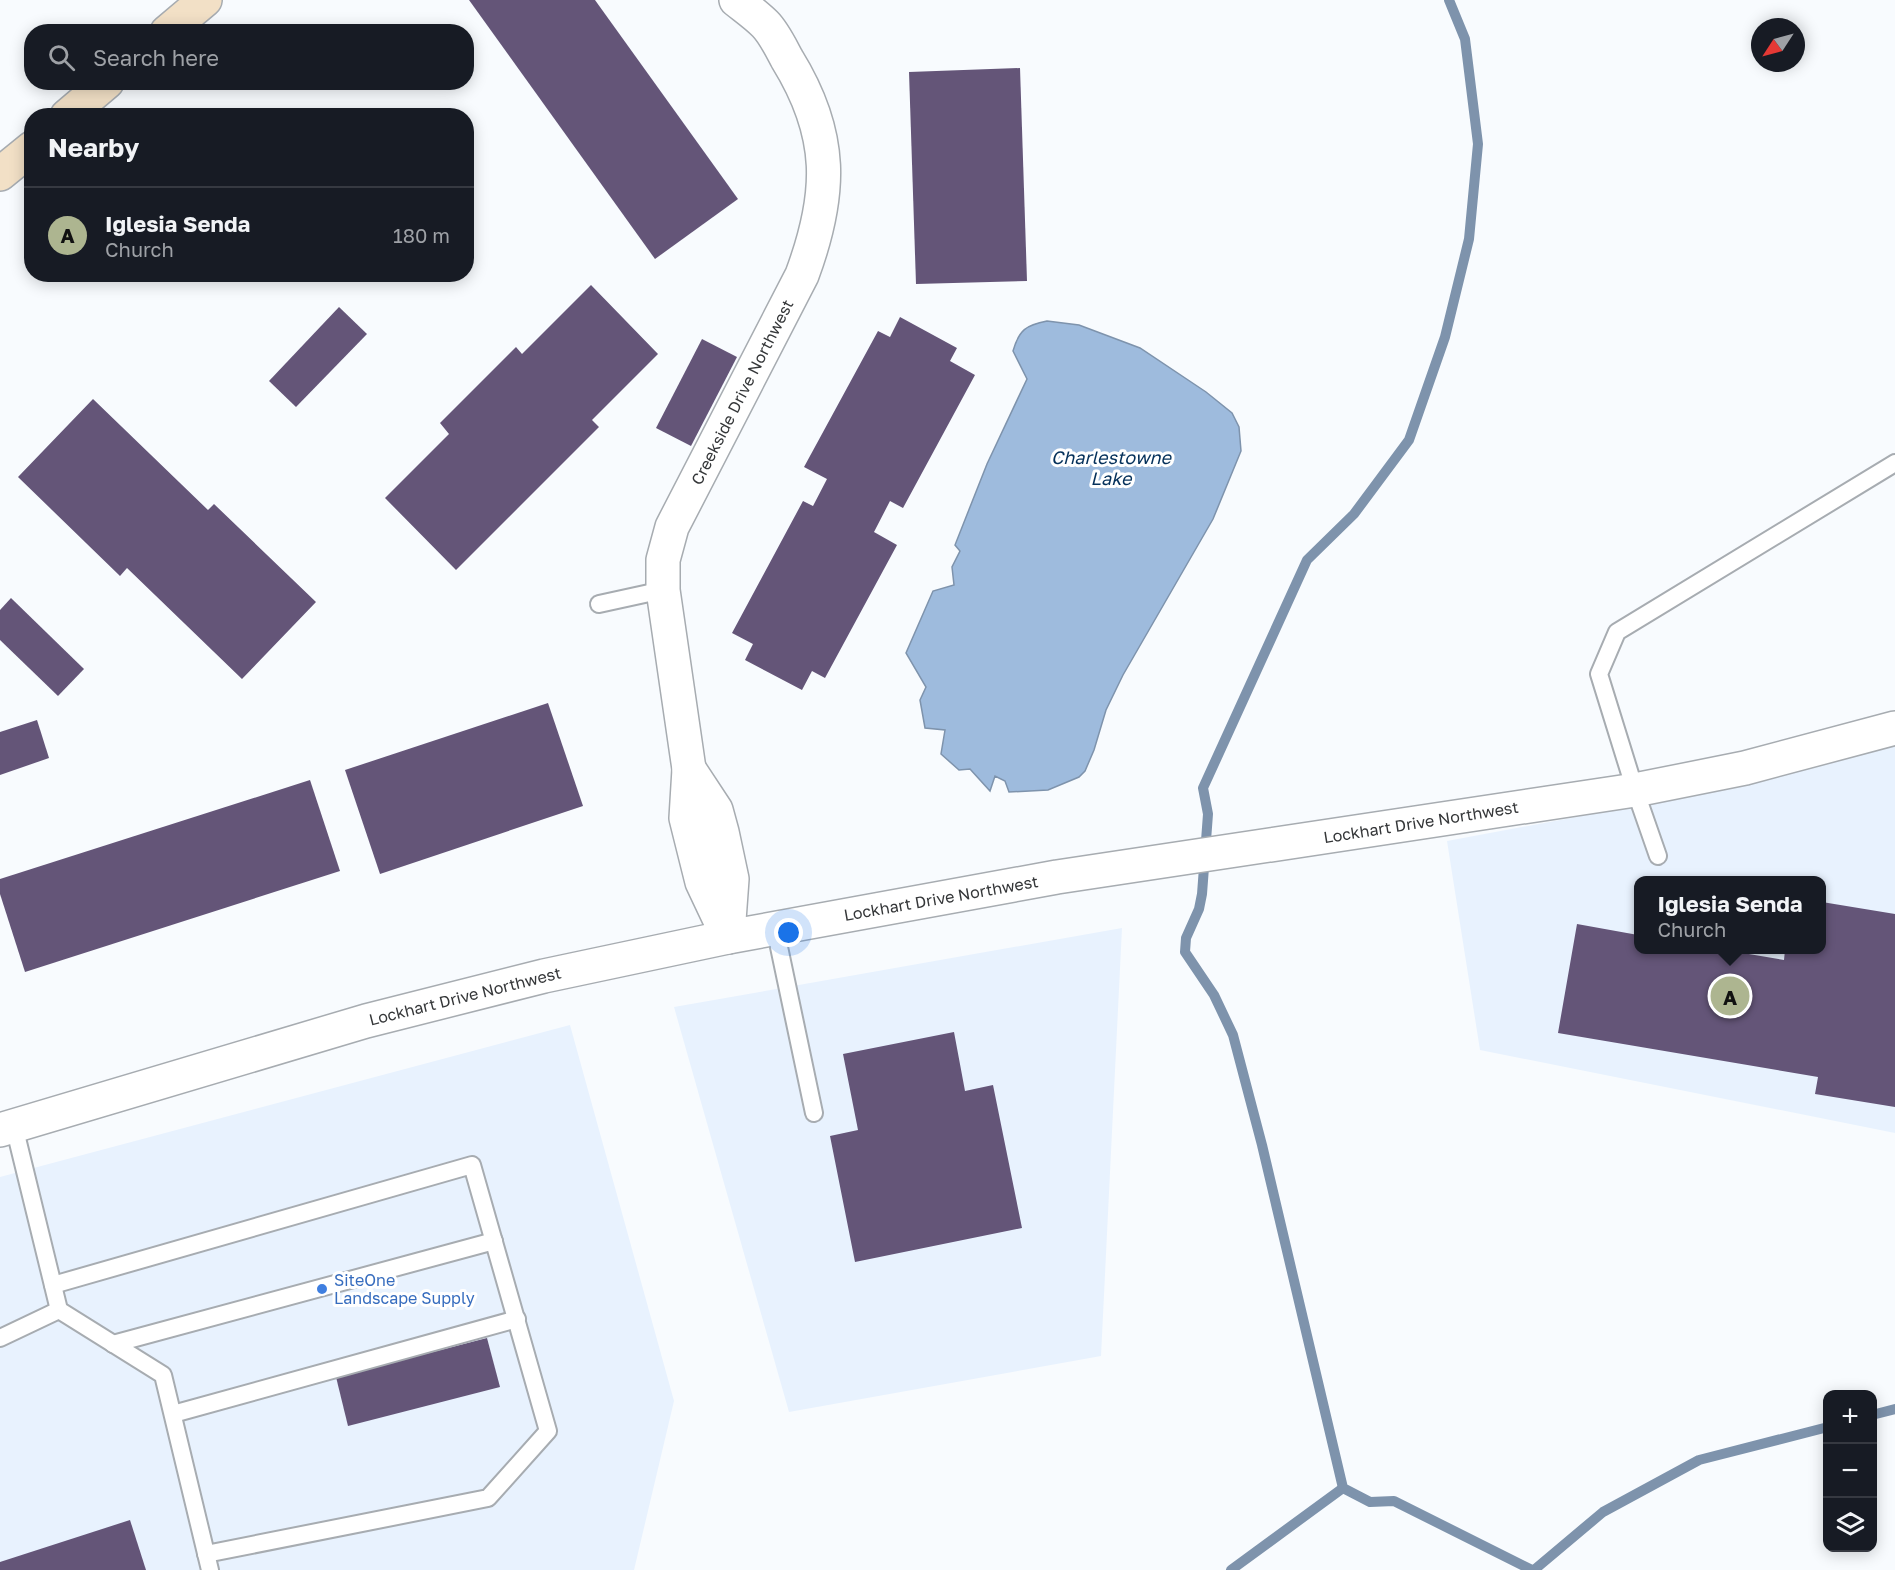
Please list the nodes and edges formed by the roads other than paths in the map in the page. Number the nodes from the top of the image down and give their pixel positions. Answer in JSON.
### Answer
{"nodes":[{"id":1,"x":204,"y":0,"type":"edge"},
{"id":2,"x":736,"y":0,"type":"edge"},
{"id":3,"x":766,"y":13,"type":"edge"},
{"id":4,"x":176,"y":24,"type":"edge"},
{"id":5,"x":97,"y":90,"type":"edge"},
{"id":6,"x":76,"y":108,"type":"edge"},
{"id":7,"x":24,"y":154,"type":"edge"},
{"id":8,"x":0,"y":174,"type":"edge"},
{"id":9,"x":1895,"y":463,"type":"edge"},
{"id":10,"x":663,"y":590,"type":"junction"},
{"id":11,"x":599,"y":604,"type":"dead end"},
{"id":12,"x":1895,"y":728,"type":"edge"},
{"id":13,"x":1635,"y":790,"type":"junction"},
{"id":14,"x":1658,"y":856,"type":"dead end"},
{"id":15,"x":775,"y":928,"type":"junction"},
{"id":16,"x":728,"y":937,"type":"junction"},
{"id":17,"x":814,"y":1113,"type":"dead end"},
{"id":18,"x":7,"y":1128,"type":"edge"},
{"id":19,"x":494,"y":1241,"type":"junction"},
{"id":20,"x":53,"y":1286,"type":"junction"},
{"id":21,"x":59,"y":1310,"type":"junction"},
{"id":22,"x":517,"y":1319,"type":"junction"},
{"id":23,"x":0,"y":1338,"type":"edge"},
{"id":24,"x":113,"y":1344,"type":"junction"},
{"id":25,"x":172,"y":1414,"type":"junction"},
{"id":26,"x":208,"y":1562,"type":"edge"}],
"edges":[{"from":1,"to":4,"type":"street"},
{"from":2,"to":3,"type":"street","name":"Creekside Drive Northwest"},
{"from":3,"to":10,"type":"street","name":"Creekside Drive Northwest"},
{"from":5,"to":6,"type":"street"},
{"from":7,"to":8,"type":"street"},
{"from":9,"to":13,"type":"lane"},
{"from":10,"to":11,"type":"lane"},
{"from":10,"to":16,"type":"street","name":"Creekside Drive Northwest"},
{"from":12,"to":13,"type":"street","name":"Lockhart Drive Northwest"},
{"from":13,"to":14,"type":"lane"},
{"from":13,"to":15,"type":"street","name":"Lockhart Drive Northwest"},
{"from":15,"to":16,"type":"street","name":"Lockhart Drive Northwest"},
{"from":15,"to":17,"type":"lane"},
{"from":16,"to":18,"type":"street","name":"Lockhart Drive Northwest"},
{"from":18,"to":20,"type":"lane"},
{"from":19,"to":20,"type":"lane"},
{"from":19,"to":22,"type":"lane"},
{"from":19,"to":24,"type":"lane"},
{"from":20,"to":21,"type":"lane"},
{"from":21,"to":23,"type":"lane"},
{"from":21,"to":24,"type":"lane"},
{"from":22,"to":25,"type":"lane"},
{"from":22,"to":26,"type":"lane"},
{"from":24,"to":25,"type":"lane"},
{"from":25,"to":26,"type":"lane"}]}
